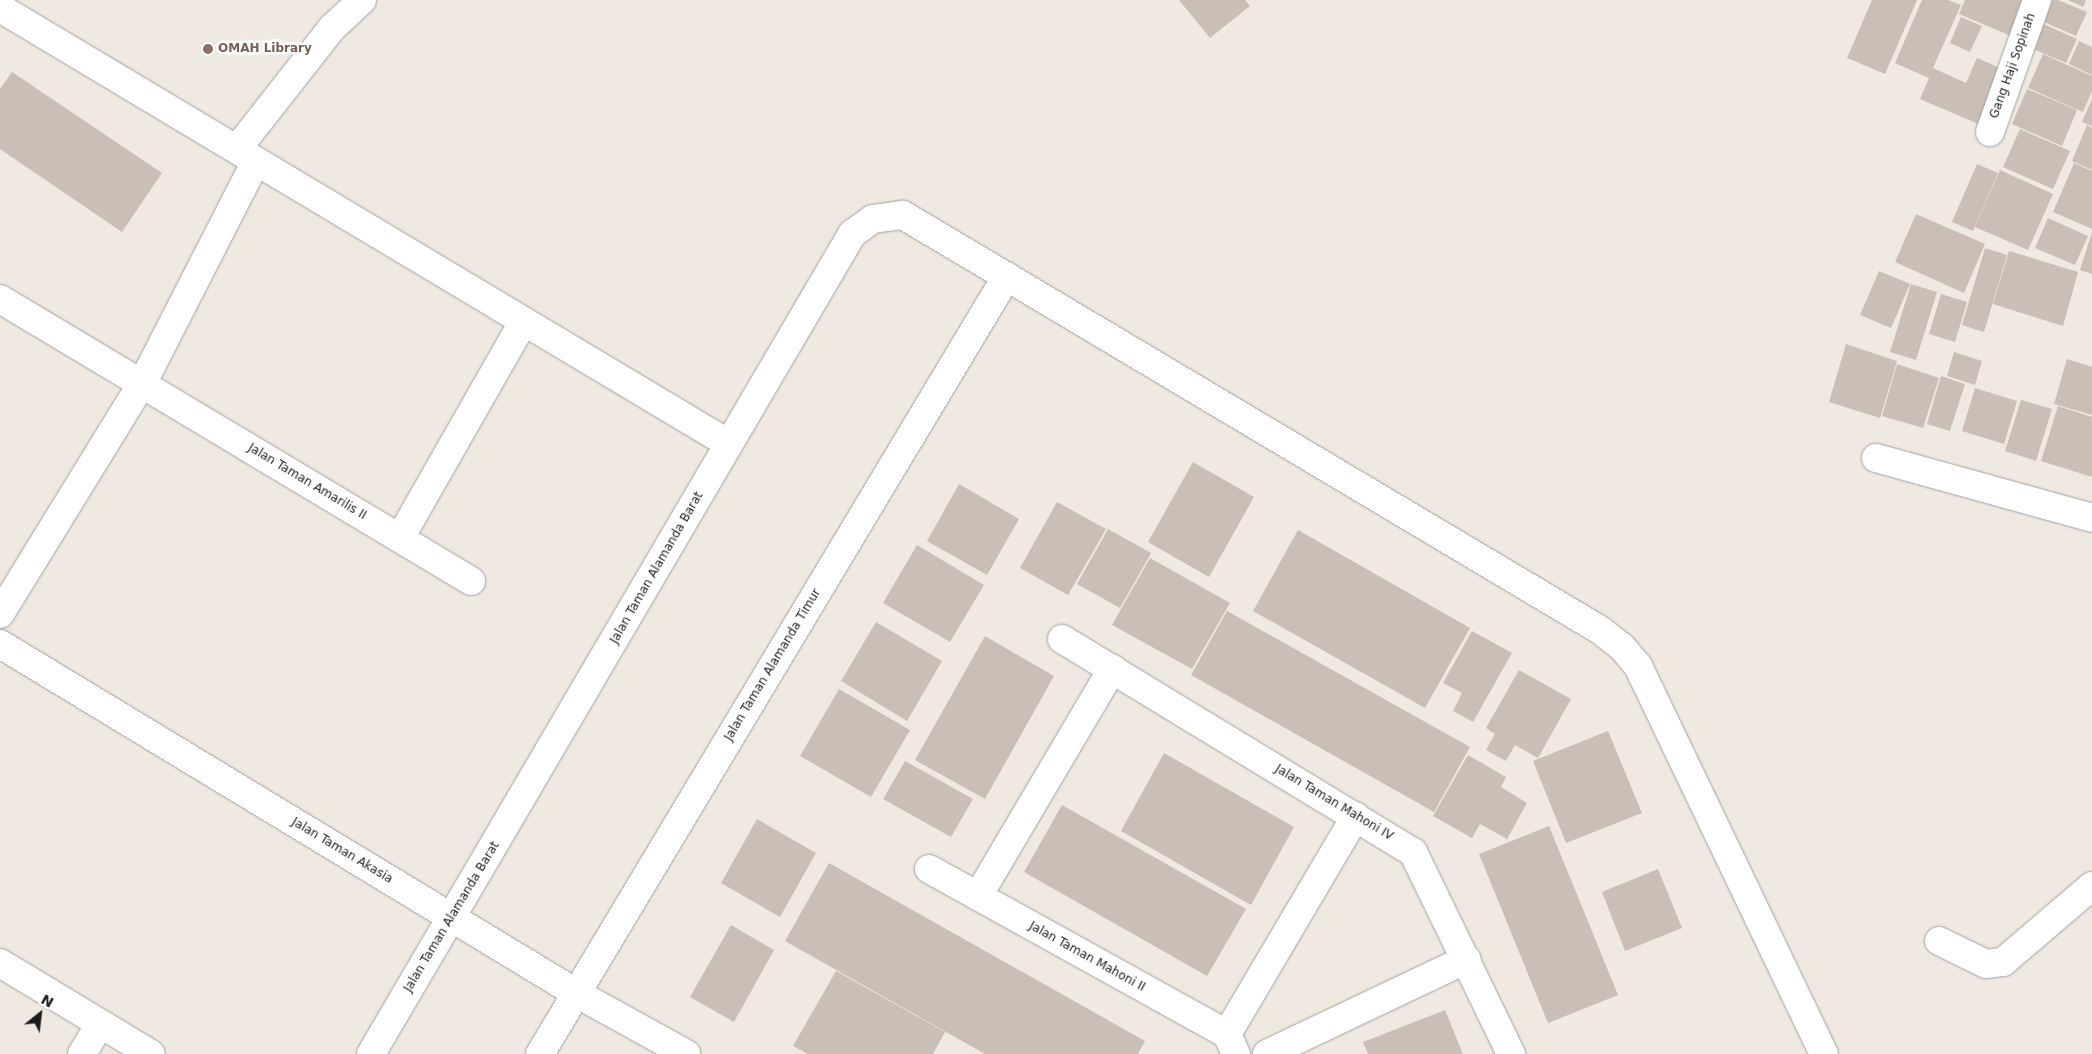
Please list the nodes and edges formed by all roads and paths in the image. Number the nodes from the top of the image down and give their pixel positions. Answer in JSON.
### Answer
{"nodes":[{"id":1,"x":362,"y":0,"type":"edge"},
{"id":2,"x":2037,"y":0,"type":"edge"},
{"id":3,"x":0,"y":8,"type":"edge"},
{"id":4,"x":1990,"y":132,"type":"dead end"},
{"id":5,"x":246,"y":155,"type":"junction"},
{"id":6,"x":1007,"y":276,"type":"junction"},
{"id":7,"x":0,"y":299,"type":"edge"},
{"id":8,"x":524,"y":322,"type":"junction"},
{"id":9,"x":142,"y":382,"type":"junction"},
{"id":10,"x":729,"y":444,"type":"junction"},
{"id":11,"x":1876,"y":458,"type":"dead end"},
{"id":12,"x":2092,"y":518,"type":"edge"},
{"id":13,"x":400,"y":538,"type":"junction"},
{"id":14,"x":471,"y":581,"type":"dead end"},
{"id":15,"x":0,"y":614,"type":"edge"},
{"id":16,"x":1062,"y":638,"type":"dead end"},
{"id":17,"x":0,"y":644,"type":"edge"},
{"id":18,"x":1112,"y":669,"type":"junction"},
{"id":19,"x":1356,"y":816,"type":"junction"},
{"id":20,"x":929,"y":869,"type":"dead end"},
{"id":21,"x":2092,"y":886,"type":"edge"},
{"id":22,"x":978,"y":896,"type":"junction"},
{"id":23,"x":453,"y":917,"type":"junction"},
{"id":24,"x":1939,"y":941,"type":"dead end"},
{"id":25,"x":1467,"y":959,"type":"junction"},
{"id":26,"x":0,"y":963,"type":"edge"},
{"id":27,"x":576,"y":993,"type":"junction"},
{"id":28,"x":100,"y":1024,"type":"junction"},
{"id":29,"x":1231,"y":1044,"type":"edge"},
{"id":30,"x":82,"y":1054,"type":"edge"},
{"id":31,"x":151,"y":1054,"type":"edge"},
{"id":32,"x":371,"y":1054,"type":"edge"},
{"id":33,"x":540,"y":1054,"type":"edge"},
{"id":34,"x":686,"y":1054,"type":"edge"},
{"id":35,"x":1267,"y":1054,"type":"edge"},
{"id":36,"x":1511,"y":1054,"type":"edge"},
{"id":37,"x":1824,"y":1054,"type":"edge"}],
"edges":[{"from":1,"to":5,"type":"street"},
{"from":2,"to":4,"type":"street","name":"Gang Haji Sopinah"},
{"from":3,"to":5,"type":"street"},
{"from":5,"to":8,"type":"street"},
{"from":5,"to":9,"type":"street"},
{"from":6,"to":10,"type":"street","name":"Jalan Taman Alamanda Barat"},
{"from":6,"to":27,"type":"street","name":"Jalan Taman Alamanda Timur"},
{"from":6,"to":37,"type":"street","name":"Jalan Taman Alamanda Barat"},
{"from":7,"to":9,"type":"street","name":"Jalan Taman Amarilis II"},
{"from":8,"to":10,"type":"street"},
{"from":8,"to":13,"type":"street"},
{"from":9,"to":13,"type":"street","name":"Jalan Taman Amarilis II"},
{"from":9,"to":15,"type":"street"},
{"from":10,"to":23,"type":"street","name":"Jalan Taman Alamanda Barat"},
{"from":11,"to":12,"type":"street"},
{"from":13,"to":14,"type":"street","name":"Jalan Taman Amarilis II"},
{"from":16,"to":18,"type":"street","name":"Jalan Taman Mahoni IV"},
{"from":17,"to":23,"type":"street","name":"Jalan Taman Akasia"},
{"from":18,"to":19,"type":"street","name":"Jalan Taman Mahoni IV"},
{"from":18,"to":22,"type":"street"},
{"from":19,"to":25,"type":"street","name":"Jalan Taman Mahoni IV"},
{"from":19,"to":29,"type":"street"},
{"from":20,"to":22,"type":"street","name":"Jalan Taman Mahoni II"},
{"from":21,"to":24,"type":"street"},
{"from":22,"to":29,"type":"street","name":"Jalan Taman Mahoni II"},
{"from":23,"to":27,"type":"street","name":"Jalan Taman Akasia"},
{"from":23,"to":32,"type":"street","name":"Jalan Taman Alamanda Barat"},
{"from":25,"to":35,"type":"street"},
{"from":25,"to":36,"type":"street","name":"Jalan Taman Mahoni IV"},
{"from":26,"to":28,"type":"street"},
{"from":27,"to":33,"type":"street","name":"Jalan Taman Alamanda Timur"},
{"from":27,"to":34,"type":"street","name":"Jalan Taman Akasia"},
{"from":28,"to":30,"type":"street"},
{"from":28,"to":31,"type":"street"}]}
